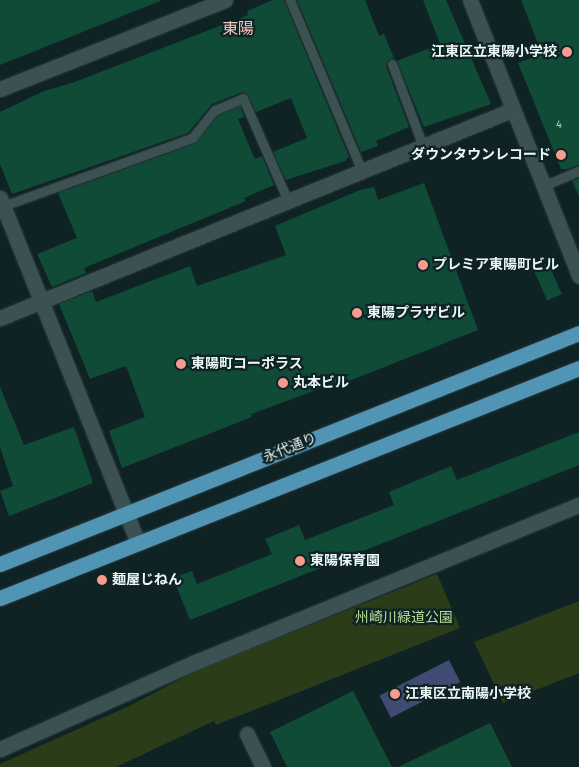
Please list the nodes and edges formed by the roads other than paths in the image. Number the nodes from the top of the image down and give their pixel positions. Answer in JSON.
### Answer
{"nodes":[{"id":1,"x":224,"y":0,"type":"edge"},
{"id":2,"x":290,"y":0,"type":"edge"},
{"id":3,"x":470,"y":0,"type":"edge"},
{"id":4,"x":392,"y":64,"type":"dead end"},
{"id":5,"x":0,"y":89,"type":"edge"},
{"id":6,"x":512,"y":110,"type":"junction"},
{"id":7,"x":423,"y":146,"type":"junction"},
{"id":8,"x":362,"y":171,"type":"junction"},
{"id":9,"x":579,"y":172,"type":"edge"},
{"id":10,"x":543,"y":186,"type":"junction"},
{"id":11,"x":288,"y":201,"type":"junction"},
{"id":12,"x":2,"y":202,"type":"edge"},
{"id":13,"x":579,"y":276,"type":"edge"},
{"id":14,"x":41,"y":302,"type":"junction"},
{"id":15,"x":0,"y":318,"type":"edge"},
{"id":16,"x":579,"y":332,"type":"edge"},
{"id":17,"x":579,"y":368,"type":"edge"},
{"id":18,"x":579,"y":505,"type":"edge"},
{"id":19,"x":126,"y":514,"type":"junction"},
{"id":20,"x":138,"y":543,"type":"junction"},
{"id":21,"x":0,"y":564,"type":"edge"},
{"id":22,"x":0,"y":598,"type":"edge"},
{"id":23,"x":247,"y":734,"type":"dead end"},
{"id":24,"x":0,"y":749,"type":"edge"},
{"id":25,"x":263,"y":767,"type":"edge"}],
"edges":[{"from":1,"to":5,"type":"street"},
{"from":2,"to":8,"type":"lane"},
{"from":3,"to":6,"type":"street"},
{"from":4,"to":7,"type":"lane"},
{"from":6,"to":7,"type":"street"},
{"from":6,"to":10,"type":"street"},
{"from":7,"to":8,"type":"street"},
{"from":8,"to":11,"type":"street"},
{"from":9,"to":10,"type":"lane"},
{"from":10,"to":13,"type":"street"},
{"from":11,"to":12,"type":"lane"},
{"from":11,"to":14,"type":"street"},
{"from":12,"to":14,"type":"street"},
{"from":14,"to":15,"type":"street"},
{"from":14,"to":19,"type":"street"},
{"from":16,"to":19,"type":"main road","name":"永代通り"},
{"from":17,"to":20,"type":"main road"},
{"from":18,"to":24,"type":"street"},
{"from":19,"to":20,"type":"street"},
{"from":19,"to":21,"type":"main road","name":"永代通り"},
{"from":20,"to":22,"type":"main road"},
{"from":23,"to":25,"type":"street"}]}
